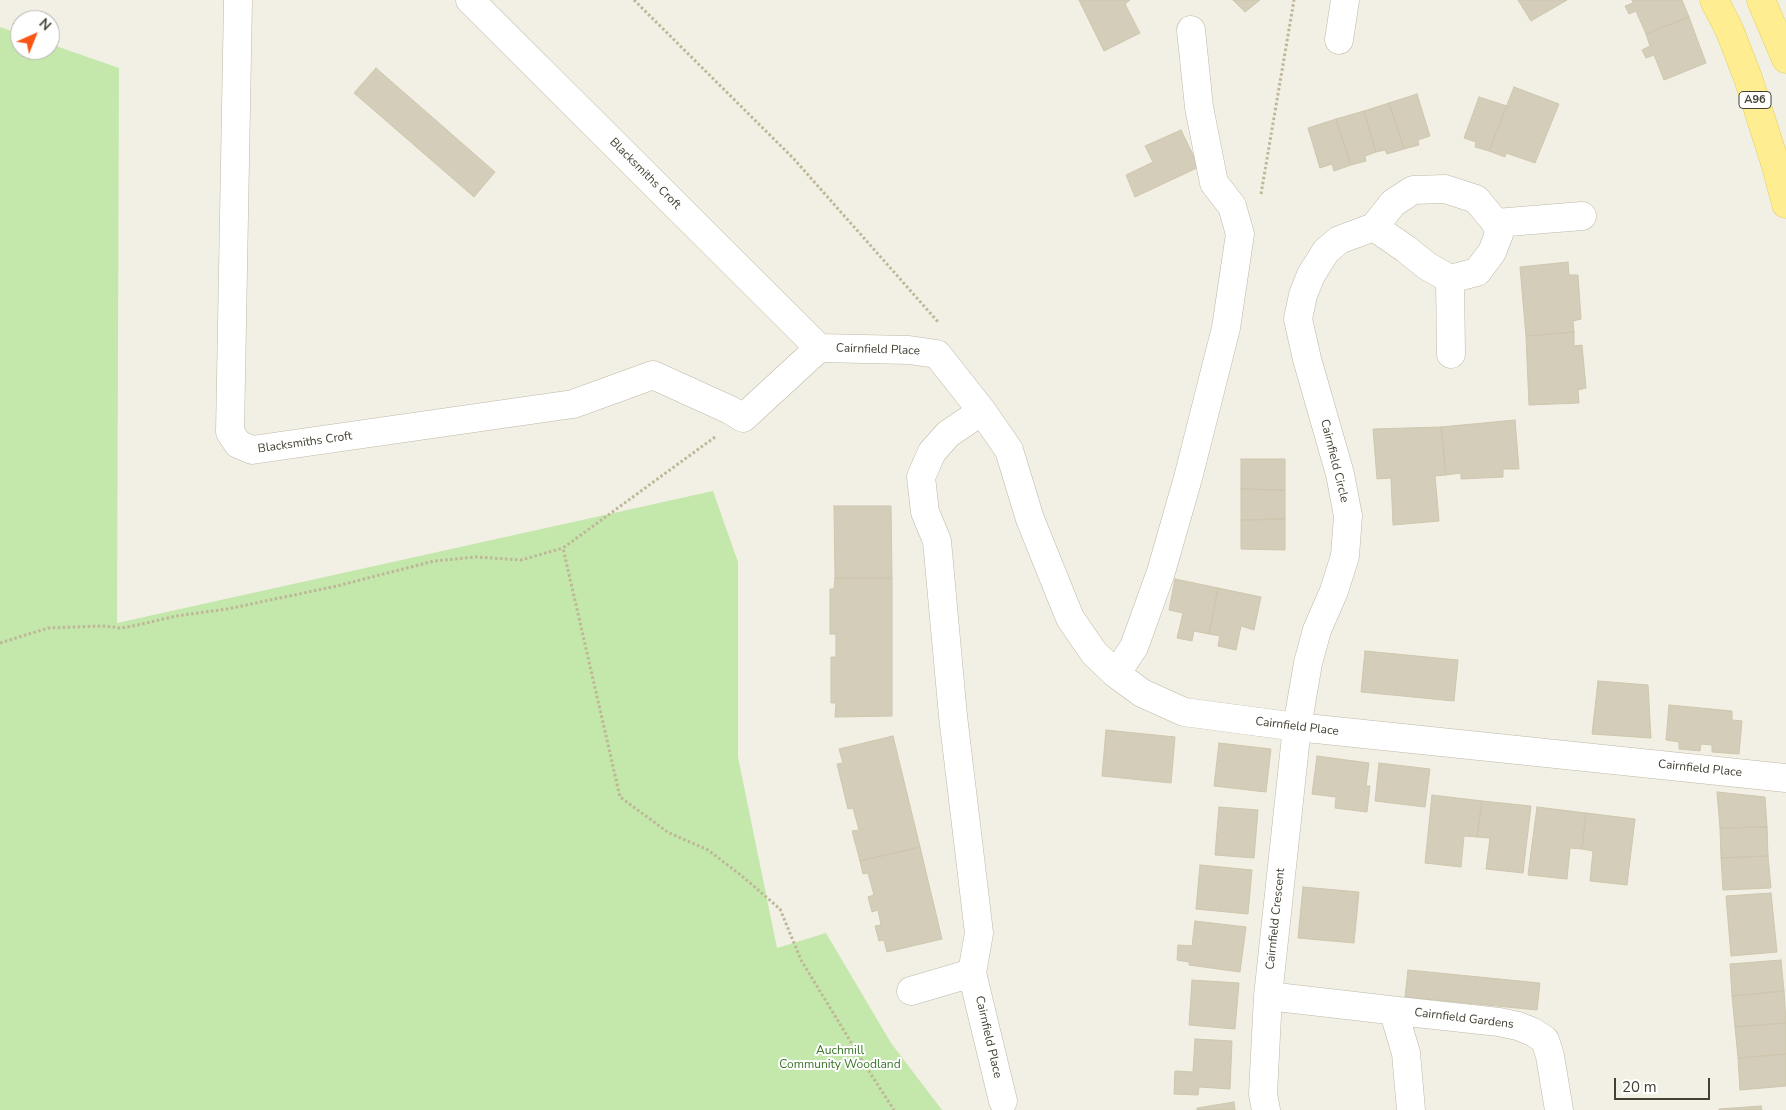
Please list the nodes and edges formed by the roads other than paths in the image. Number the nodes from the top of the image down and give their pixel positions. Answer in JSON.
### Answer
{"nodes":[{"id":1,"x":238,"y":0,"type":"edge"},
{"id":2,"x":470,"y":0,"type":"edge"},
{"id":3,"x":1345,"y":0,"type":"edge"},
{"id":4,"x":1714,"y":0,"type":"edge"},
{"id":5,"x":1761,"y":0,"type":"edge"},
{"id":6,"x":1191,"y":30,"type":"dead end"},
{"id":7,"x":1339,"y":40,"type":"dead end"},
{"id":8,"x":1786,"y":59,"type":"edge"},
{"id":9,"x":1786,"y":204,"type":"edge"},
{"id":10,"x":1582,"y":216,"type":"dead end"},
{"id":11,"x":1496,"y":223,"type":"junction"},
{"id":12,"x":1374,"y":228,"type":"junction"},
{"id":13,"x":1450,"y":279,"type":"junction"},
{"id":14,"x":819,"y":348,"type":"junction"},
{"id":15,"x":1451,"y":354,"type":"dead end"},
{"id":16,"x":982,"y":411,"type":"junction"},
{"id":17,"x":743,"y":418,"type":"joint"},
{"id":18,"x":1116,"y":674,"type":"junction"},
{"id":19,"x":1297,"y":727,"type":"junction"},
{"id":20,"x":1786,"y":778,"type":"edge"},
{"id":21,"x":972,"y":973,"type":"junction"},
{"id":22,"x":911,"y":991,"type":"dead end"},
{"id":23,"x":1268,"y":996,"type":"junction"},
{"id":24,"x":1398,"y":1011,"type":"junction"},
{"id":25,"x":1003,"y":1101,"type":"dead end"},
{"id":26,"x":1266,"y":1110,"type":"edge"},
{"id":27,"x":1411,"y":1110,"type":"edge"},
{"id":28,"x":1559,"y":1110,"type":"edge"}],
"edges":[{"from":1,"to":17,"type":"street","name":"Blacksmiths Croft"},
{"from":2,"to":14,"type":"street","name":"Blacksmiths Croft"},
{"from":3,"to":7,"type":"street"},
{"from":4,"to":9,"type":"main road","number":"A96"},
{"from":5,"to":8,"type":"main road"},
{"from":6,"to":18,"type":"street"},
{"from":10,"to":11,"type":"street"},
{"from":11,"to":12,"type":"street"},
{"from":11,"to":13,"type":"street"},
{"from":12,"to":13,"type":"street"},
{"from":12,"to":19,"type":"street","name":"Cairnfield Circle"},
{"from":13,"to":15,"type":"street"},
{"from":14,"to":16,"type":"street","name":"Cairnfield Place"},
{"from":14,"to":17,"type":"street","name":"Cairnfield Place"},
{"from":16,"to":18,"type":"street","name":"Cairnfield Place"},
{"from":16,"to":21,"type":"street","name":"Cairnfield Place"},
{"from":18,"to":19,"type":"street","name":"Cairnfield Place"},
{"from":19,"to":20,"type":"street","name":"Cairnfield Place"},
{"from":19,"to":23,"type":"street","name":"Cairnfield Crescent"},
{"from":21,"to":22,"type":"street"},
{"from":21,"to":25,"type":"street","name":"Cairnfield Place"},
{"from":23,"to":24,"type":"street","name":"Cairnfield Gardens"},
{"from":23,"to":26,"type":"street","name":"Cairnfield Crescent"},
{"from":24,"to":27,"type":"street","name":"Cairnfield Gardens"},
{"from":24,"to":28,"type":"street","name":"Cairnfield Gardens"}]}
